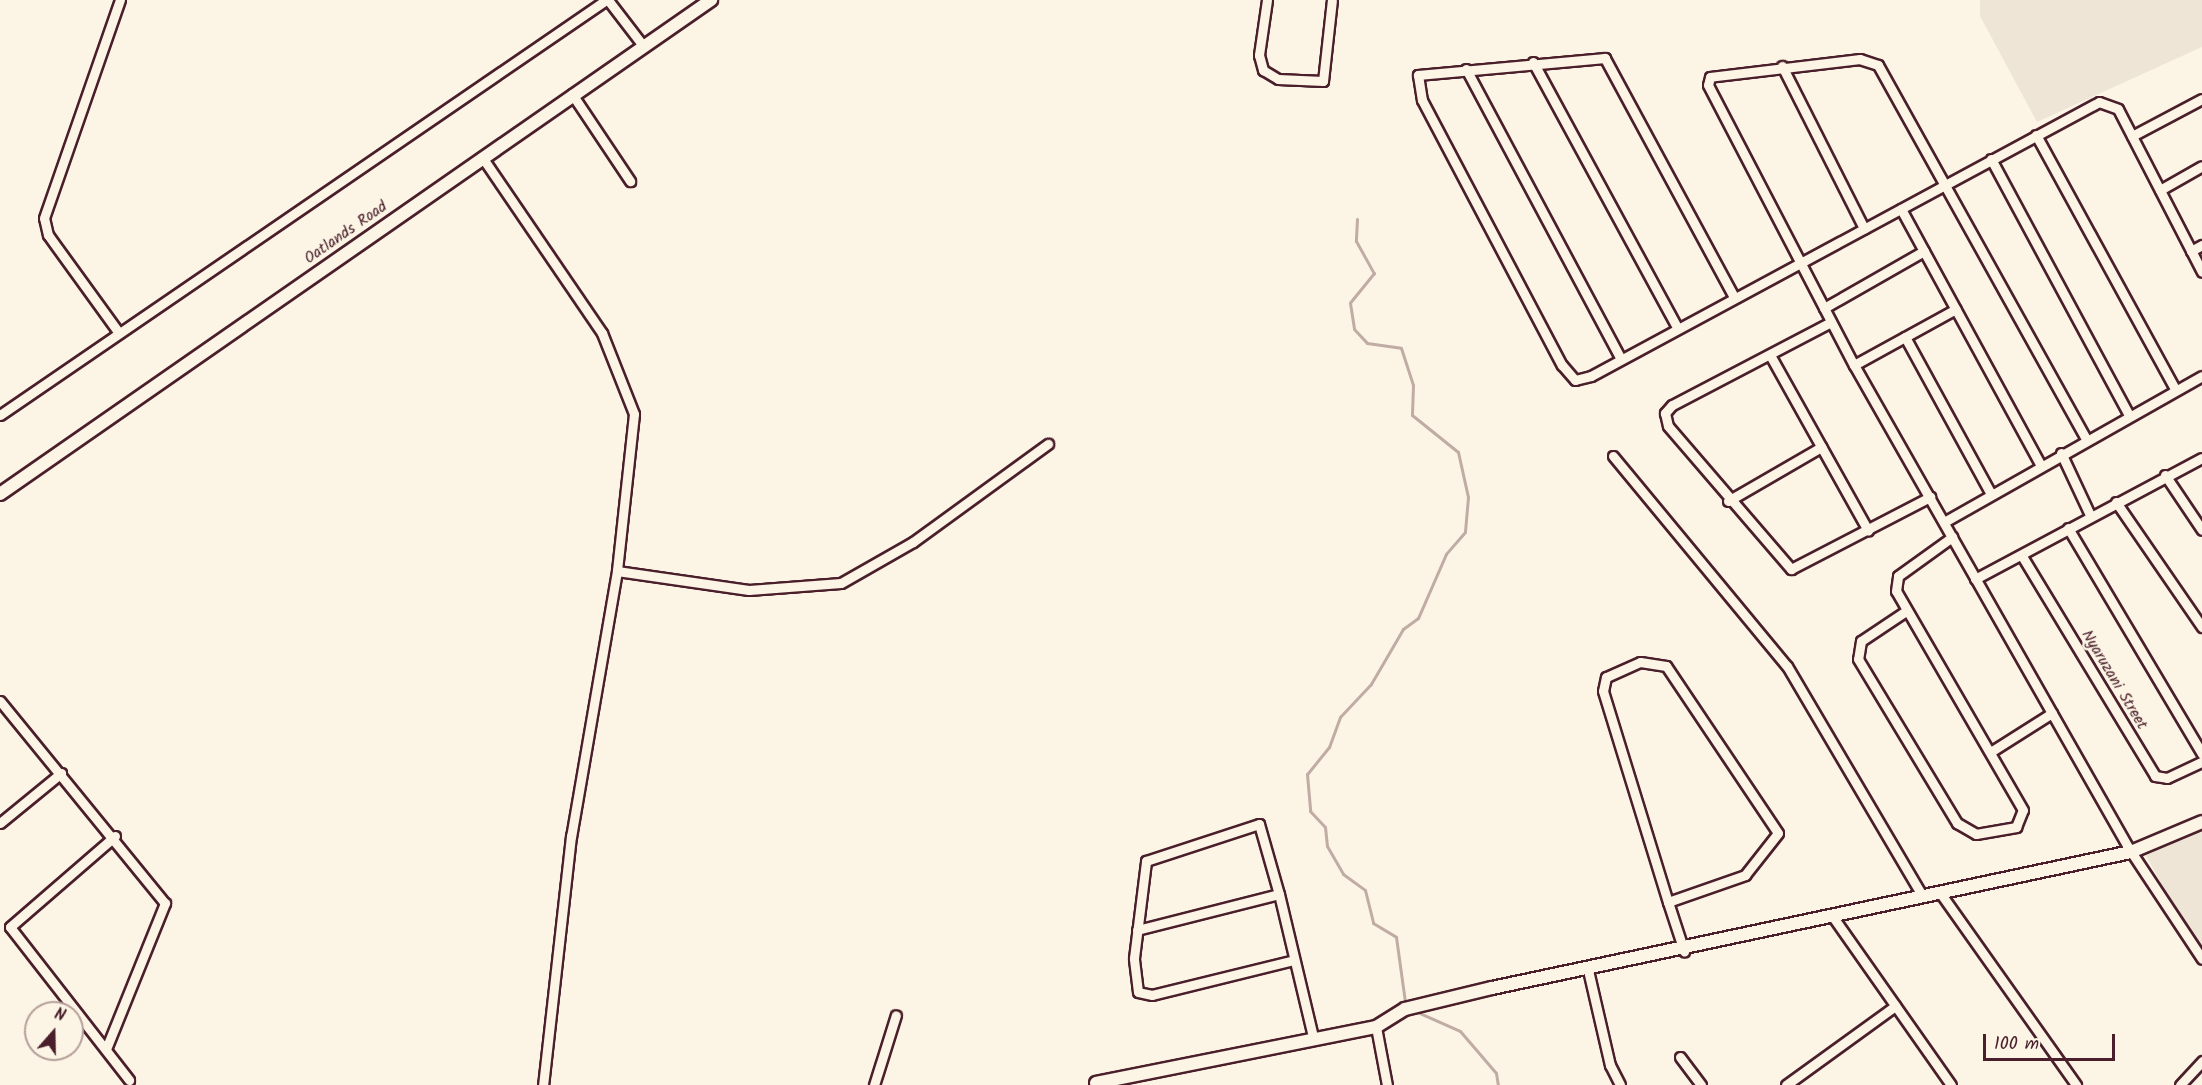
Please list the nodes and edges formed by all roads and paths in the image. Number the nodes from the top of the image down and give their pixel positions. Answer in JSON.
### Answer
{"nodes":[{"id":1,"x":120,"y":0,"type":"edge"},
{"id":2,"x":607,"y":0,"type":"edge"},
{"id":3,"x":711,"y":0,"type":"edge"},
{"id":4,"x":1267,"y":0,"type":"edge"},
{"id":5,"x":1332,"y":0,"type":"edge"},
{"id":6,"x":644,"y":47,"type":"junction"},
{"id":7,"x":1533,"y":62,"type":"junction"},
{"id":8,"x":1782,"y":66,"type":"junction"},
{"id":9,"x":1466,"y":69,"type":"junction"},
{"id":10,"x":572,"y":94,"type":"junction"},
{"id":11,"x":2202,"y":99,"type":"edge"},
{"id":12,"x":2036,"y":135,"type":"junction"},
{"id":13,"x":2132,"y":136,"type":"junction"},
{"id":14,"x":482,"y":157,"type":"junction"},
{"id":15,"x":1992,"y":159,"type":"junction"},
{"id":16,"x":2202,"y":166,"type":"edge"},
{"id":17,"x":630,"y":181,"type":"dead end"},
{"id":18,"x":1946,"y":182,"type":"junction"},
{"id":19,"x":2160,"y":190,"type":"junction"},
{"id":20,"x":1901,"y":209,"type":"junction"},
{"id":21,"x":1864,"y":228,"type":"junction"},
{"id":22,"x":2202,"y":245,"type":"edge"},
{"id":23,"x":1924,"y":251,"type":"junction"},
{"id":24,"x":2191,"y":251,"type":"junction"},
{"id":25,"x":1801,"y":263,"type":"junction"},
{"id":26,"x":2202,"y":272,"type":"edge"},
{"id":27,"x":1734,"y":297,"type":"junction"},
{"id":28,"x":1824,"y":308,"type":"junction"},
{"id":29,"x":1956,"y":309,"type":"junction"},
{"id":30,"x":1831,"y":321,"type":"junction"},
{"id":31,"x":1677,"y":327,"type":"junction"},
{"id":32,"x":119,"y":333,"type":"junction"},
{"id":33,"x":1905,"y":337,"type":"junction"},
{"id":34,"x":1770,"y":355,"type":"junction"},
{"id":35,"x":1621,"y":359,"type":"junction"},
{"id":36,"x":1854,"y":365,"type":"junction"},
{"id":37,"x":2202,"y":376,"type":"edge"},
{"id":38,"x":2175,"y":388,"type":"junction"},
{"id":39,"x":0,"y":415,"type":"edge"},
{"id":40,"x":2129,"y":416,"type":"junction"},
{"id":41,"x":2085,"y":437,"type":"junction"},
{"id":42,"x":1048,"y":444,"type":"dead end"},
{"id":43,"x":1821,"y":447,"type":"junction"},
{"id":44,"x":2061,"y":453,"type":"junction"},
{"id":45,"x":1612,"y":456,"type":"dead end"},
{"id":46,"x":2202,"y":458,"type":"edge"},
{"id":47,"x":2040,"y":464,"type":"junction"},
{"id":48,"x":2165,"y":475,"type":"junction"},
{"id":49,"x":1990,"y":492,"type":"junction"},
{"id":50,"x":0,"y":494,"type":"edge"},
{"id":51,"x":1930,"y":497,"type":"junction"},
{"id":52,"x":1728,"y":501,"type":"junction"},
{"id":53,"x":2116,"y":502,"type":"junction"},
{"id":54,"x":2090,"y":515,"type":"junction"},
{"id":55,"x":1944,"y":522,"type":"junction"},
{"id":56,"x":2068,"y":528,"type":"junction"},
{"id":57,"x":1868,"y":530,"type":"junction"},
{"id":58,"x":2202,"y":530,"type":"edge"},
{"id":59,"x":1953,"y":537,"type":"junction"},
{"id":60,"x":2022,"y":556,"type":"junction"},
{"id":61,"x":617,"y":571,"type":"junction"},
{"id":62,"x":1975,"y":579,"type":"junction"},
{"id":63,"x":1906,"y":611,"type":"junction"},
{"id":64,"x":2202,"y":627,"type":"edge"},
{"id":65,"x":0,"y":701,"type":"edge"},
{"id":66,"x":2052,"y":713,"type":"junction"},
{"id":67,"x":1992,"y":751,"type":"junction"},
{"id":68,"x":2202,"y":754,"type":"edge"},
{"id":69,"x":2202,"y":762,"type":"edge"},
{"id":70,"x":61,"y":773,"type":"junction"},
{"id":71,"x":2202,"y":822,"type":"edge"},
{"id":72,"x":0,"y":823,"type":"edge"},
{"id":73,"x":115,"y":837,"type":"junction"},
{"id":74,"x":2131,"y":852,"type":"junction"},
{"id":75,"x":1279,"y":894,"type":"junction"},
{"id":76,"x":1941,"y":894,"type":"junction"},
{"id":77,"x":1923,"y":897,"type":"junction"},
{"id":78,"x":1668,"y":902,"type":"junction"},
{"id":79,"x":1833,"y":917,"type":"junction"},
{"id":80,"x":1137,"y":930,"type":"junction"},
{"id":81,"x":1684,"y":951,"type":"junction"},
{"id":82,"x":2202,"y":959,"type":"edge"},
{"id":83,"x":1294,"y":960,"type":"junction"},
{"id":84,"x":1588,"y":970,"type":"junction"},
{"id":85,"x":1895,"y":1005,"type":"junction"},
{"id":86,"x":896,"y":1015,"type":"dead end"},
{"id":87,"x":1376,"y":1027,"type":"junction"},
{"id":88,"x":1313,"y":1037,"type":"junction"},
{"id":89,"x":106,"y":1049,"type":"junction"},
{"id":90,"x":1680,"y":1057,"type":"dead end"},
{"id":91,"x":2202,"y":1061,"type":"edge"},
{"id":92,"x":129,"y":1080,"type":"dead end"},
{"id":93,"x":1096,"y":1084,"type":"edge"},
{"id":94,"x":543,"y":1085,"type":"edge"},
{"id":95,"x":874,"y":1085,"type":"edge"},
{"id":96,"x":1386,"y":1085,"type":"edge"},
{"id":97,"x":1620,"y":1085,"type":"edge"},
{"id":98,"x":1701,"y":1085,"type":"edge"},
{"id":99,"x":1786,"y":1085,"type":"edge"},
{"id":100,"x":1951,"y":1085,"type":"edge"},
{"id":101,"x":2076,"y":1085,"type":"edge"},
{"id":102,"x":2180,"y":1085,"type":"edge"}],
"edges":[{"from":1,"to":32,"type":"street"},
{"from":2,"to":6,"type":"street"},
{"from":2,"to":32,"type":"street"},
{"from":3,"to":6,"type":"street","name":"Oatlands Road"},
{"from":4,"to":5,"type":"street"},
{"from":6,"to":10,"type":"street","name":"Oatlands Road"},
{"from":7,"to":9,"type":"street"},
{"from":7,"to":27,"type":"street"},
{"from":7,"to":31,"type":"street"},
{"from":8,"to":18,"type":"street"},
{"from":8,"to":21,"type":"street"},
{"from":8,"to":25,"type":"street"},
{"from":9,"to":35,"type":"street"},
{"from":9,"to":35,"type":"street"},
{"from":10,"to":14,"type":"street","name":"Oatlands Road"},
{"from":10,"to":17,"type":"street"},
{"from":11,"to":13,"type":"street"},
{"from":12,"to":13,"type":"street"},
{"from":12,"to":15,"type":"street"},
{"from":12,"to":38,"type":"street"},
{"from":13,"to":19,"type":"street"},
{"from":14,"to":50,"type":"street","name":"Oatlands Road"},
{"from":14,"to":61,"type":"street"},
{"from":15,"to":18,"type":"street"},
{"from":15,"to":40,"type":"street"},
{"from":16,"to":19,"type":"street"},
{"from":18,"to":20,"type":"street"},
{"from":18,"to":41,"type":"street"},
{"from":19,"to":24,"type":"street"},
{"from":20,"to":21,"type":"street"},
{"from":20,"to":23,"type":"street"},
{"from":21,"to":25,"type":"street"},
{"from":22,"to":24,"type":"street"},
{"from":23,"to":28,"type":"street"},
{"from":23,"to":29,"type":"street"},
{"from":24,"to":26,"type":"street"},
{"from":25,"to":27,"type":"street"},
{"from":25,"to":28,"type":"street"},
{"from":27,"to":31,"type":"street"},
{"from":28,"to":30,"type":"street"},
{"from":29,"to":33,"type":"street"},
{"from":29,"to":47,"type":"street"},
{"from":30,"to":34,"type":"street"},
{"from":30,"to":36,"type":"street"},
{"from":31,"to":35,"type":"street"},
{"from":32,"to":39,"type":"street"},
{"from":33,"to":36,"type":"street"},
{"from":33,"to":49,"type":"street"},
{"from":34,"to":43,"type":"street"},
{"from":34,"to":52,"type":"street"},
{"from":36,"to":51,"type":"street"},
{"from":37,"to":38,"type":"street"},
{"from":38,"to":40,"type":"street"},
{"from":40,"to":41,"type":"street"},
{"from":41,"to":44,"type":"street"},
{"from":42,"to":61,"type":"street"},
{"from":43,"to":52,"type":"street"},
{"from":43,"to":57,"type":"street"},
{"from":44,"to":47,"type":"street"},
{"from":44,"to":54,"type":"street"},
{"from":45,"to":77,"type":"street"},
{"from":46,"to":48,"type":"street"},
{"from":47,"to":49,"type":"street"},
{"from":48,"to":53,"type":"street"},
{"from":48,"to":58,"type":"street"},
{"from":49,"to":55,"type":"street"},
{"from":51,"to":55,"type":"street"},
{"from":51,"to":57,"type":"street"},
{"from":52,"to":57,"type":"street"},
{"from":53,"to":54,"type":"street"},
{"from":53,"to":64,"type":"street"},
{"from":54,"to":56,"type":"street"},
{"from":55,"to":59,"type":"street"},
{"from":56,"to":60,"type":"street"},
{"from":56,"to":68,"type":"street"},
{"from":59,"to":62,"type":"street"},
{"from":59,"to":63,"type":"street"},
{"from":60,"to":62,"type":"street"},
{"from":60,"to":69,"type":"street","name":"Nyaruzani Street"},
{"from":61,"to":94,"type":"street"},
{"from":62,"to":66,"type":"street"},
{"from":63,"to":67,"type":"street"},
{"from":63,"to":67,"type":"street"},
{"from":65,"to":70,"type":"street"},
{"from":66,"to":67,"type":"street"},
{"from":66,"to":74,"type":"street"},
{"from":70,"to":72,"type":"street"},
{"from":70,"to":73,"type":"street"},
{"from":71,"to":74,"type":"street"},
{"from":73,"to":89,"type":"street"},
{"from":73,"to":89,"type":"street"},
{"from":74,"to":76,"type":"street"},
{"from":74,"to":82,"type":"street"},
{"from":75,"to":80,"type":"street"},
{"from":75,"to":80,"type":"street"},
{"from":75,"to":83,"type":"street"},
{"from":76,"to":77,"type":"street"},
{"from":76,"to":101,"type":"street"},
{"from":77,"to":79,"type":"street"},
{"from":78,"to":78,"type":"street"},
{"from":78,"to":81,"type":"street"},
{"from":79,"to":81,"type":"street"},
{"from":79,"to":85,"type":"street"},
{"from":80,"to":83,"type":"street"},
{"from":81,"to":84,"type":"street"},
{"from":83,"to":88,"type":"street"},
{"from":84,"to":87,"type":"street"},
{"from":84,"to":97,"type":"street"},
{"from":85,"to":99,"type":"street"},
{"from":85,"to":100,"type":"street"},
{"from":86,"to":95,"type":"street"},
{"from":87,"to":88,"type":"street"},
{"from":87,"to":96,"type":"street"},
{"from":88,"to":93,"type":"street"},
{"from":89,"to":92,"type":"street"},
{"from":90,"to":98,"type":"street"},
{"from":91,"to":102,"type":"street"}]}
